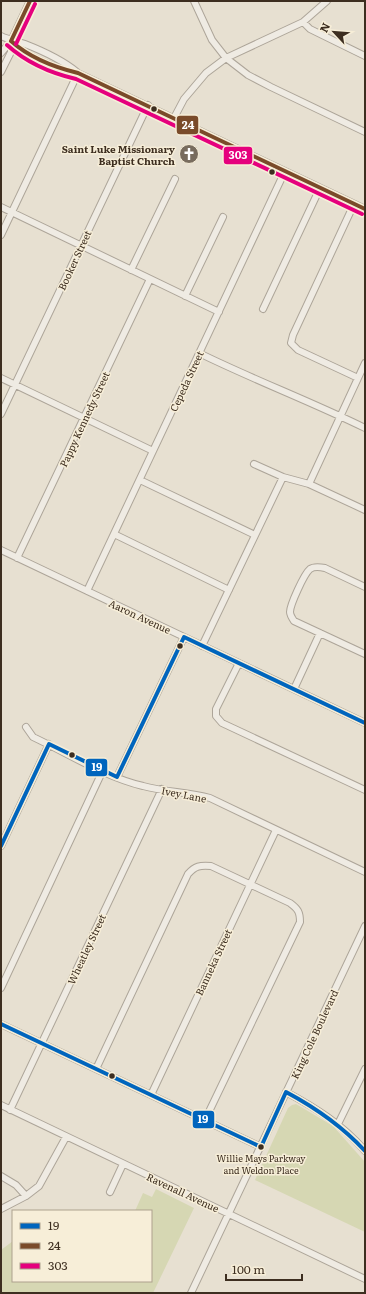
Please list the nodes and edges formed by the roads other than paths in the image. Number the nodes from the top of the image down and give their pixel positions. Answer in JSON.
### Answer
{"nodes":[{"id":1,"x":30,"y":1,"type":"edge"},
{"id":2,"x":194,"y":1,"type":"edge"},
{"id":3,"x":327,"y":1,"type":"edge"},
{"id":4,"x":303,"y":22,"type":"junction"},
{"id":5,"x":1,"y":36,"type":"edge"},
{"id":6,"x":11,"y":41,"type":"junction"},
{"id":7,"x":1,"y":53,"type":"edge"},
{"id":8,"x":365,"y":56,"type":"edge"},
{"id":9,"x":226,"y":58,"type":"junction"},
{"id":10,"x":1,"y":72,"type":"edge"},
{"id":11,"x":78,"y":73,"type":"junction"},
{"id":12,"x":148,"y":105,"type":"junction"},
{"id":13,"x":174,"y":118,"type":"junction"},
{"id":14,"x":365,"y":132,"type":"edge"},
{"id":15,"x":285,"y":171,"type":"junction"},
{"id":16,"x":175,"y":179,"type":"dead end"},
{"id":17,"x":320,"y":188,"type":"junction"},
{"id":18,"x":354,"y":204,"type":"junction"},
{"id":19,"x":1,"y":206,"type":"edge"},
{"id":20,"x":365,"y":209,"type":"edge"},
{"id":21,"x":12,"y":212,"type":"junction"},
{"id":22,"x":223,"y":217,"type":"dead end"},
{"id":23,"x":1,"y":235,"type":"edge"},
{"id":24,"x":81,"y":245,"type":"junction"},
{"id":25,"x":132,"y":270,"type":"junction"},
{"id":26,"x":150,"y":279,"type":"junction"},
{"id":27,"x":185,"y":296,"type":"junction"},
{"id":28,"x":263,"y":310,"type":"dead end"},
{"id":29,"x":219,"y":312,"type":"junction"},
{"id":30,"x":200,"y":353,"type":"junction"},
{"id":31,"x":365,"y":363,"type":"edge"},
{"id":32,"x":1,"y":378,"type":"edge"},
{"id":33,"x":358,"y":378,"type":"junction"},
{"id":34,"x":16,"y":384,"type":"junction"},
{"id":35,"x":1,"y":414,"type":"edge"},
{"id":36,"x":341,"y":416,"type":"junction"},
{"id":37,"x":84,"y":419,"type":"junction"},
{"id":38,"x":365,"y":428,"type":"edge"},
{"id":39,"x":153,"y":452,"type":"junction"},
{"id":40,"x":254,"y":464,"type":"dead end"},
{"id":41,"x":283,"y":477,"type":"junction"},
{"id":42,"x":140,"y":480,"type":"junction"},
{"id":43,"x":309,"y":484,"type":"junction"},
{"id":44,"x":365,"y":510,"type":"edge"},
{"id":45,"x":114,"y":534,"type":"junction"},
{"id":46,"x":255,"y":535,"type":"junction"},
{"id":47,"x":1,"y":550,"type":"edge"},
{"id":48,"x":17,"y":558,"type":"junction"},
{"id":49,"x":365,"y":587,"type":"edge"},
{"id":50,"x":229,"y":590,"type":"junction"},
{"id":51,"x":87,"y":591,"type":"junction"},
{"id":52,"x":320,"y":633,"type":"junction"},
{"id":53,"x":184,"y":637,"type":"junction"},
{"id":54,"x":202,"y":646,"type":"junction"},
{"id":55,"x":365,"y":654,"type":"edge"},
{"id":56,"x":239,"y":663,"type":"junction"},
{"id":57,"x":294,"y":689,"type":"junction"},
{"id":58,"x":365,"y":723,"type":"edge"},
{"id":59,"x":26,"y":727,"type":"dead end"},
{"id":60,"x":49,"y":744,"type":"junction"},
{"id":61,"x":103,"y":770,"type":"junction"},
{"id":62,"x":117,"y":777,"type":"junction"},
{"id":63,"x":162,"y":789,"type":"junction"},
{"id":64,"x":365,"y":790,"type":"edge"},
{"id":65,"x":276,"y":830,"type":"junction"},
{"id":66,"x":1,"y":846,"type":"edge"},
{"id":67,"x":365,"y":872,"type":"edge"},
{"id":68,"x":250,"y":884,"type":"junction"},
{"id":69,"x":365,"y":926,"type":"edge"},
{"id":70,"x":1,"y":988,"type":"edge"},
{"id":71,"x":1,"y":1024,"type":"edge"},
{"id":72,"x":41,"y":1043,"type":"junction"},
{"id":73,"x":96,"y":1069,"type":"junction"},
{"id":74,"x":365,"y":1069,"type":"edge"},
{"id":75,"x":286,"y":1092,"type":"junction"},
{"id":76,"x":150,"y":1095,"type":"junction"},
{"id":77,"x":1,"y":1105,"type":"edge"},
{"id":78,"x":10,"y":1110,"type":"junction"},
{"id":79,"x":205,"y":1120,"type":"junction"},
{"id":80,"x":338,"y":1124,"type":"junction"},
{"id":81,"x":66,"y":1137,"type":"junction"},
{"id":82,"x":261,"y":1146,"type":"junction"},
{"id":83,"x":365,"y":1151,"type":"edge"},
{"id":84,"x":123,"y":1164,"type":"junction"},
{"id":85,"x":1,"y":1176,"type":"edge"},
{"id":86,"x":110,"y":1192,"type":"dead end"},
{"id":87,"x":26,"y":1196,"type":"junction"},
{"id":88,"x":1,"y":1210,"type":"edge"},
{"id":89,"x":229,"y":1214,"type":"junction"},
{"id":90,"x":365,"y":1279,"type":"edge"},
{"id":91,"x":191,"y":1293,"type":"edge"}],
"edges":[{"from":1,"to":6,"type":"street"},
{"from":2,"to":9,"type":"street"},
{"from":3,"to":4,"type":"street"},
{"from":4,"to":8,"type":"street"},
{"from":4,"to":9,"type":"street"},
{"from":5,"to":6,"type":"street"},
{"from":6,"to":7,"type":"street"},
{"from":6,"to":10,"type":"street"},
{"from":6,"to":11,"type":"street"},
{"from":9,"to":13,"type":"street"},
{"from":9,"to":14,"type":"street"},
{"from":11,"to":12,"type":"street"},
{"from":11,"to":21,"type":"street"},
{"from":12,"to":13,"type":"street"},
{"from":12,"to":24,"type":"street","name":"Booker Street"},
{"from":13,"to":15,"type":"street"},
{"from":15,"to":17,"type":"street"},
{"from":15,"to":29,"type":"street","name":"Cepeda Street"},
{"from":16,"to":25,"type":"street"},
{"from":17,"to":18,"type":"street"},
{"from":17,"to":28,"type":"street"},
{"from":18,"to":20,"type":"street"},
{"from":18,"to":33,"type":"street"},
{"from":19,"to":21,"type":"street"},
{"from":21,"to":23,"type":"street"},
{"from":21,"to":24,"type":"street"},
{"from":22,"to":27,"type":"street"},
{"from":24,"to":25,"type":"street"},
{"from":24,"to":34,"type":"street","name":"Booker Street"},
{"from":25,"to":26,"type":"street"},
{"from":26,"to":27,"type":"street"},
{"from":26,"to":37,"type":"street","name":"Pappy Kennedy Street"},
{"from":27,"to":29,"type":"street"},
{"from":29,"to":30,"type":"street","name":"Cepeda Street"},
{"from":30,"to":36,"type":"street"},
{"from":30,"to":39,"type":"street","name":"Cepeda Street"},
{"from":31,"to":33,"type":"street"},
{"from":32,"to":34,"type":"street"},
{"from":33,"to":36,"type":"street"},
{"from":34,"to":35,"type":"street","name":"Booker Street"},
{"from":34,"to":37,"type":"street"},
{"from":36,"to":38,"type":"street"},
{"from":36,"to":43,"type":"street"},
{"from":37,"to":39,"type":"street"},
{"from":37,"to":48,"type":"street","name":"Pappy Kennedy Street"},
{"from":39,"to":42,"type":"street","name":"Cepeda Street"},
{"from":40,"to":41,"type":"street"},
{"from":41,"to":43,"type":"street"},
{"from":41,"to":46,"type":"street"},
{"from":42,"to":45,"type":"street","name":"Cepeda Street"},
{"from":42,"to":46,"type":"street"},
{"from":43,"to":44,"type":"street"},
{"from":45,"to":50,"type":"street"},
{"from":45,"to":51,"type":"street","name":"Cepeda Street"},
{"from":46,"to":50,"type":"street"},
{"from":47,"to":48,"type":"street","name":"Aaron Avenue"},
{"from":48,"to":51,"type":"street","name":"Aaron Avenue"},
{"from":49,"to":52,"type":"street"},
{"from":50,"to":54,"type":"street"},
{"from":51,"to":53,"type":"street","name":"Aaron Avenue"},
{"from":52,"to":55,"type":"street"},
{"from":52,"to":57,"type":"street"},
{"from":53,"to":54,"type":"street","name":"Aaron Avenue"},
{"from":53,"to":62,"type":"street"},
{"from":54,"to":56,"type":"street","name":"Aaron Avenue"},
{"from":56,"to":57,"type":"street","name":"Aaron Avenue"},
{"from":56,"to":64,"type":"street"},
{"from":57,"to":58,"type":"street","name":"Aaron Avenue"},
{"from":59,"to":60,"type":"street","name":"Ivey Lane"},
{"from":60,"to":61,"type":"street","name":"Ivey Lane"},
{"from":60,"to":66,"type":"street"},
{"from":61,"to":62,"type":"street","name":"Ivey Lane"},
{"from":61,"to":70,"type":"street"},
{"from":62,"to":63,"type":"street","name":"Ivey Lane"},
{"from":63,"to":65,"type":"street","name":"Ivey Lane"},
{"from":63,"to":72,"type":"street","name":"Wheatley Street"},
{"from":65,"to":67,"type":"street","name":"Ivey Lane"},
{"from":65,"to":68,"type":"street","name":"Banneka Street"},
{"from":68,"to":73,"type":"street"},
{"from":68,"to":76,"type":"street","name":"Banneka Street"},
{"from":68,"to":79,"type":"street"},
{"from":69,"to":75,"type":"street","name":"King Cole Boulevard"},
{"from":71,"to":72,"type":"street"},
{"from":72,"to":73,"type":"street"},
{"from":72,"to":78,"type":"street","name":"Wheatley Street"},
{"from":73,"to":76,"type":"street"},
{"from":74,"to":80,"type":"street"},
{"from":75,"to":80,"type":"street"},
{"from":75,"to":82,"type":"street","name":"King Cole Boulevard"},
{"from":76,"to":79,"type":"street"},
{"from":77,"to":78,"type":"street","name":"Ravenall Avenue"},
{"from":78,"to":81,"type":"street","name":"Ravenall Avenue"},
{"from":79,"to":82,"type":"street"},
{"from":80,"to":83,"type":"street"},
{"from":81,"to":84,"type":"street","name":"Ravenall Avenue"},
{"from":81,"to":87,"type":"street"},
{"from":82,"to":89,"type":"street","name":"King Cole Boulevard"},
{"from":84,"to":86,"type":"street"},
{"from":84,"to":89,"type":"street","name":"Ravenall Avenue"},
{"from":85,"to":87,"type":"street"},
{"from":87,"to":88,"type":"street"},
{"from":89,"to":90,"type":"street","name":"Ravenall Avenue"},
{"from":89,"to":91,"type":"street","name":"King Cole Boulevard"}]}
